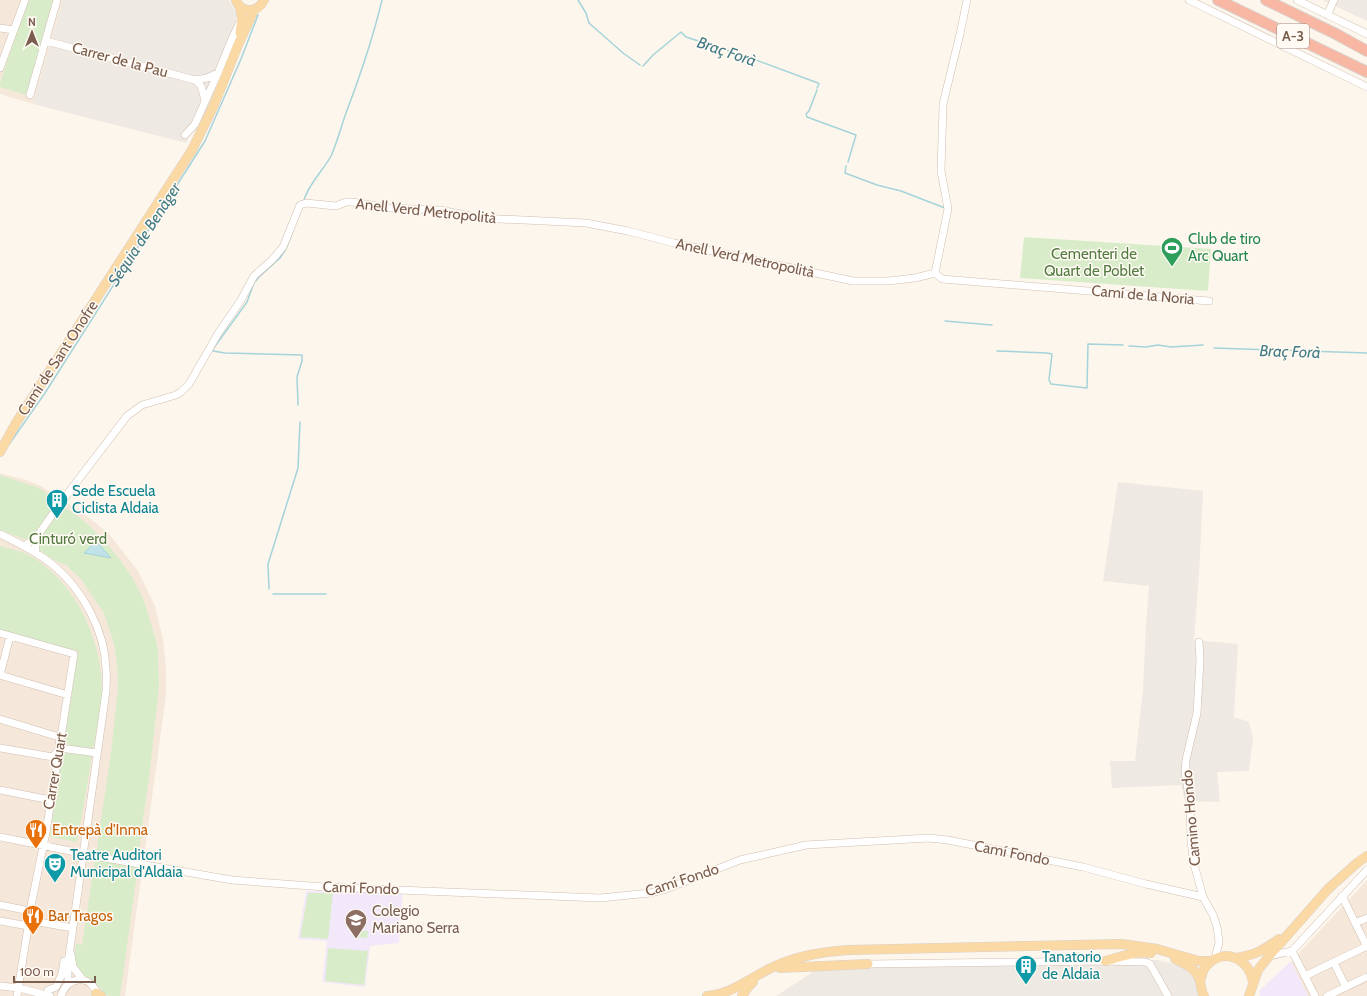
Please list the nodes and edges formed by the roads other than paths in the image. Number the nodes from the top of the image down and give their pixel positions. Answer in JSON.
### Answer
{"nodes":[{"id":1,"x":24,"y":0,"type":"edge"},
{"id":2,"x":57,"y":0,"type":"edge"},
{"id":3,"x":264,"y":0,"type":"edge"},
{"id":4,"x":967,"y":0,"type":"edge"},
{"id":5,"x":1189,"y":0,"type":"edge"},
{"id":6,"x":1218,"y":0,"type":"edge"},
{"id":7,"x":1266,"y":0,"type":"edge"},
{"id":8,"x":1297,"y":0,"type":"edge"},
{"id":9,"x":1334,"y":0,"type":"edge"},
{"id":10,"x":238,"y":3,"type":"edge"},
{"id":11,"x":254,"y":10,"type":"junction"},
{"id":12,"x":1327,"y":15,"type":"junction"},
{"id":13,"x":242,"y":19,"type":"junction"},
{"id":14,"x":0,"y":28,"type":"edge"},
{"id":15,"x":14,"y":30,"type":"junction"},
{"id":16,"x":1336,"y":34,"type":"junction"},
{"id":17,"x":1367,"y":34,"type":"edge"},
{"id":18,"x":46,"y":40,"type":"junction"},
{"id":19,"x":1367,"y":44,"type":"edge"},
{"id":20,"x":238,"y":45,"type":"junction"},
{"id":21,"x":1367,"y":51,"type":"edge"},
{"id":22,"x":0,"y":65,"type":"edge"},
{"id":23,"x":1367,"y":72,"type":"edge"},
{"id":24,"x":218,"y":73,"type":"junction"},
{"id":25,"x":195,"y":80,"type":"junction"},
{"id":26,"x":1367,"y":87,"type":"edge"},
{"id":27,"x":30,"y":95,"type":"dead end"},
{"id":28,"x":205,"y":100,"type":"junction"},
{"id":29,"x":185,"y":136,"type":"dead end"},
{"id":30,"x":935,"y":274,"type":"junction"},
{"id":31,"x":1209,"y":301,"type":"dead end"},
{"id":32,"x":0,"y":453,"type":"edge"},
{"id":33,"x":0,"y":534,"type":"edge"},
{"id":34,"x":0,"y":539,"type":"edge"},
{"id":35,"x":35,"y":539,"type":"junction"},
{"id":36,"x":17,"y":542,"type":"junction"},
{"id":37,"x":24,"y":546,"type":"junction"},
{"id":38,"x":36,"y":553,"type":"junction"},
{"id":39,"x":0,"y":633,"type":"edge"},
{"id":40,"x":10,"y":636,"type":"junction"},
{"id":41,"x":1199,"y":642,"type":"dead end"},
{"id":42,"x":0,"y":675,"type":"edge"},
{"id":43,"x":68,"y":694,"type":"junction"},
{"id":44,"x":0,"y":719,"type":"edge"},
{"id":45,"x":0,"y":748,"type":"edge"},
{"id":46,"x":60,"y":748,"type":"junction"},
{"id":47,"x":97,"y":753,"type":"junction"},
{"id":48,"x":0,"y":790,"type":"edge"},
{"id":49,"x":50,"y":800,"type":"junction"},
{"id":50,"x":0,"y":837,"type":"edge"},
{"id":51,"x":43,"y":845,"type":"junction"},
{"id":52,"x":83,"y":854,"type":"junction"},
{"id":53,"x":1367,"y":856,"type":"edge"},
{"id":54,"x":1367,"y":870,"type":"edge"},
{"id":55,"x":1342,"y":896,"type":"junction"},
{"id":56,"x":1203,"y":897,"type":"junction"},
{"id":57,"x":0,"y":905,"type":"edge"},
{"id":58,"x":30,"y":911,"type":"junction"},
{"id":59,"x":1367,"y":918,"type":"edge"},
{"id":60,"x":0,"y":921,"type":"edge"},
{"id":61,"x":39,"y":922,"type":"junction"},
{"id":62,"x":1355,"y":924,"type":"junction"},
{"id":63,"x":28,"y":927,"type":"junction"},
{"id":64,"x":1294,"y":927,"type":"junction"},
{"id":65,"x":72,"y":928,"type":"junction"},
{"id":66,"x":1219,"y":942,"type":"junction"},
{"id":67,"x":70,"y":944,"type":"junction"},
{"id":68,"x":1144,"y":947,"type":"junction"},
{"id":69,"x":1367,"y":947,"type":"edge"},
{"id":70,"x":1292,"y":951,"type":"junction"},
{"id":71,"x":1158,"y":952,"type":"junction"},
{"id":72,"x":1269,"y":956,"type":"junction"},
{"id":73,"x":1233,"y":958,"type":"junction"},
{"id":74,"x":1213,"y":960,"type":"junction"},
{"id":75,"x":1105,"y":961,"type":"junction"},
{"id":76,"x":1334,"y":963,"type":"junction"},
{"id":77,"x":868,"y":964,"type":"joint"},
{"id":78,"x":770,"y":969,"type":"junction"},
{"id":79,"x":1305,"y":976,"type":"junction"},
{"id":80,"x":1365,"y":978,"type":"edge"},
{"id":81,"x":83,"y":980,"type":"junction"},
{"id":82,"x":1253,"y":982,"type":"junction"},
{"id":83,"x":0,"y":986,"type":"edge"},
{"id":84,"x":66,"y":986,"type":"junction"},
{"id":85,"x":1367,"y":986,"type":"edge"},
{"id":86,"x":1346,"y":987,"type":"junction"},
{"id":87,"x":1201,"y":991,"type":"edge"},
{"id":88,"x":18,"y":992,"type":"edge"},
{"id":89,"x":49,"y":993,"type":"edge"},
{"id":90,"x":98,"y":995,"type":"edge"},
{"id":91,"x":32,"y":996,"type":"edge"},
{"id":92,"x":61,"y":996,"type":"edge"},
{"id":93,"x":707,"y":996,"type":"edge"},
{"id":94,"x":718,"y":996,"type":"edge"},
{"id":95,"x":742,"y":996,"type":"edge"},
{"id":96,"x":1168,"y":996,"type":"edge"},
{"id":97,"x":1249,"y":996,"type":"edge"},
{"id":98,"x":1315,"y":996,"type":"edge"},
{"id":99,"x":1327,"y":996,"type":"edge"}],
"edges":[{"from":1,"to":15,"type":"street"},
{"from":2,"to":18,"type":"street"},
{"from":3,"to":11,"type":"main road"},
{"from":4,"to":30,"type":"street"},
{"from":5,"to":26,"type":"street"},
{"from":6,"to":23,"type":"highway","number":"A-3"},
{"from":7,"to":16,"type":"highway","number":"A-3"},
{"from":8,"to":12,"type":"street"},
{"from":9,"to":12,"type":"street"},
{"from":10,"to":11,"type":"main road"},
{"from":10,"to":13,"type":"main road","name":"Camí de Sant Onofre"},
{"from":11,"to":20,"type":"main road","name":"Camí de Sant Onofre"},
{"from":12,"to":17,"type":"street"},
{"from":13,"to":20,"type":"main road","name":"Camí de Sant Onofre"},
{"from":13,"to":24,"type":"street"},
{"from":14,"to":15,"type":"street"},
{"from":15,"to":22,"type":"street"},
{"from":16,"to":19,"type":"highway"},
{"from":16,"to":21,"type":"highway","number":"A-3"},
{"from":18,"to":25,"type":"street","name":"Carrer de la Pau"},
{"from":18,"to":27,"type":"street"},
{"from":20,"to":32,"type":"main road","name":"Camí de Sant Onofre"},
{"from":24,"to":25,"type":"street"},
{"from":24,"to":28,"type":"street"},
{"from":25,"to":28,"type":"street"},
{"from":28,"to":29,"type":"street"},
{"from":30,"to":31,"type":"street","name":"Camí de la Noria"},
{"from":30,"to":35,"type":"street","name":"Anell Verd Metropolità"},
{"from":33,"to":36,"type":"street"},
{"from":34,"to":36,"type":"street"},
{"from":35,"to":37,"type":"street","name":"Anell Verd Metropolità"},
{"from":35,"to":38,"type":"street"},
{"from":36,"to":37,"type":"street"},
{"from":37,"to":38,"type":"street"},
{"from":38,"to":47,"type":"street"},
{"from":39,"to":40,"type":"street"},
{"from":40,"to":42,"type":"street"},
{"from":40,"to":43,"type":"street","name":"Carrer Quart"},
{"from":41,"to":56,"type":"street","name":"Camino Hondo"},
{"from":42,"to":43,"type":"street"},
{"from":43,"to":46,"type":"street","name":"Carrer Quart"},
{"from":44,"to":46,"type":"street"},
{"from":45,"to":46,"type":"street"},
{"from":46,"to":47,"type":"street"},
{"from":46,"to":49,"type":"street","name":"Carrer Quart"},
{"from":47,"to":52,"type":"street"},
{"from":48,"to":49,"type":"street"},
{"from":49,"to":51,"type":"street","name":"Carrer Quart"},
{"from":50,"to":51,"type":"street","name":"Camí Fondo"},
{"from":51,"to":52,"type":"street","name":"Camí Fondo"},
{"from":51,"to":58,"type":"street","name":"Carrer Quart"},
{"from":52,"to":56,"type":"street","name":"Camí Fondo"},
{"from":52,"to":65,"type":"street"},
{"from":53,"to":64,"type":"main road"},
{"from":54,"to":55,"type":"street"},
{"from":55,"to":62,"type":"street"},
{"from":55,"to":70,"type":"street"},
{"from":56,"to":66,"type":"street","name":"Camino Hondo"},
{"from":57,"to":58,"type":"street"},
{"from":58,"to":61,"type":"street"},
{"from":59,"to":62,"type":"street"},
{"from":60,"to":63,"type":"street"},
{"from":61,"to":63,"type":"street"},
{"from":61,"to":65,"type":"street"},
{"from":62,"to":69,"type":"street"},
{"from":63,"to":88,"type":"street"},
{"from":64,"to":72,"type":"main road"},
{"from":64,"to":73,"type":"main road"},
{"from":65,"to":67,"type":"street"},
{"from":66,"to":73,"type":"street"},
{"from":66,"to":74,"type":"street"},
{"from":67,"to":81,"type":"street"},
{"from":67,"to":84,"type":"street"},
{"from":67,"to":89,"type":"street"},
{"from":68,"to":71,"type":"main road"},
{"from":68,"to":74,"type":"main road"},
{"from":68,"to":78,"type":"main road"},
{"from":69,"to":76,"type":"street"},
{"from":70,"to":72,"type":"street"},
{"from":70,"to":79,"type":"street"},
{"from":71,"to":75,"type":"main road"},
{"from":71,"to":87,"type":"main road"},
{"from":72,"to":82,"type":"main road"},
{"from":73,"to":74,"type":"main road"},
{"from":73,"to":82,"type":"main road"},
{"from":74,"to":87,"type":"main road"},
{"from":75,"to":77,"type":"street"},
{"from":75,"to":96,"type":"street"},
{"from":76,"to":79,"type":"street"},
{"from":76,"to":86,"type":"street"},
{"from":77,"to":78,"type":"main road"},
{"from":78,"to":94,"type":"main road"},
{"from":78,"to":95,"type":"main road"},
{"from":79,"to":98,"type":"street"},
{"from":80,"to":85,"type":"street"},
{"from":80,"to":86,"type":"street"},
{"from":81,"to":84,"type":"street"},
{"from":81,"to":90,"type":"street"},
{"from":82,"to":97,"type":"main road"},
{"from":83,"to":88,"type":"street"},
{"from":84,"to":89,"type":"street"},
{"from":84,"to":92,"type":"street"},
{"from":86,"to":99,"type":"street"},
{"from":88,"to":89,"type":"street"},
{"from":88,"to":91,"type":"street"},
{"from":93,"to":94,"type":"main road"}]}
